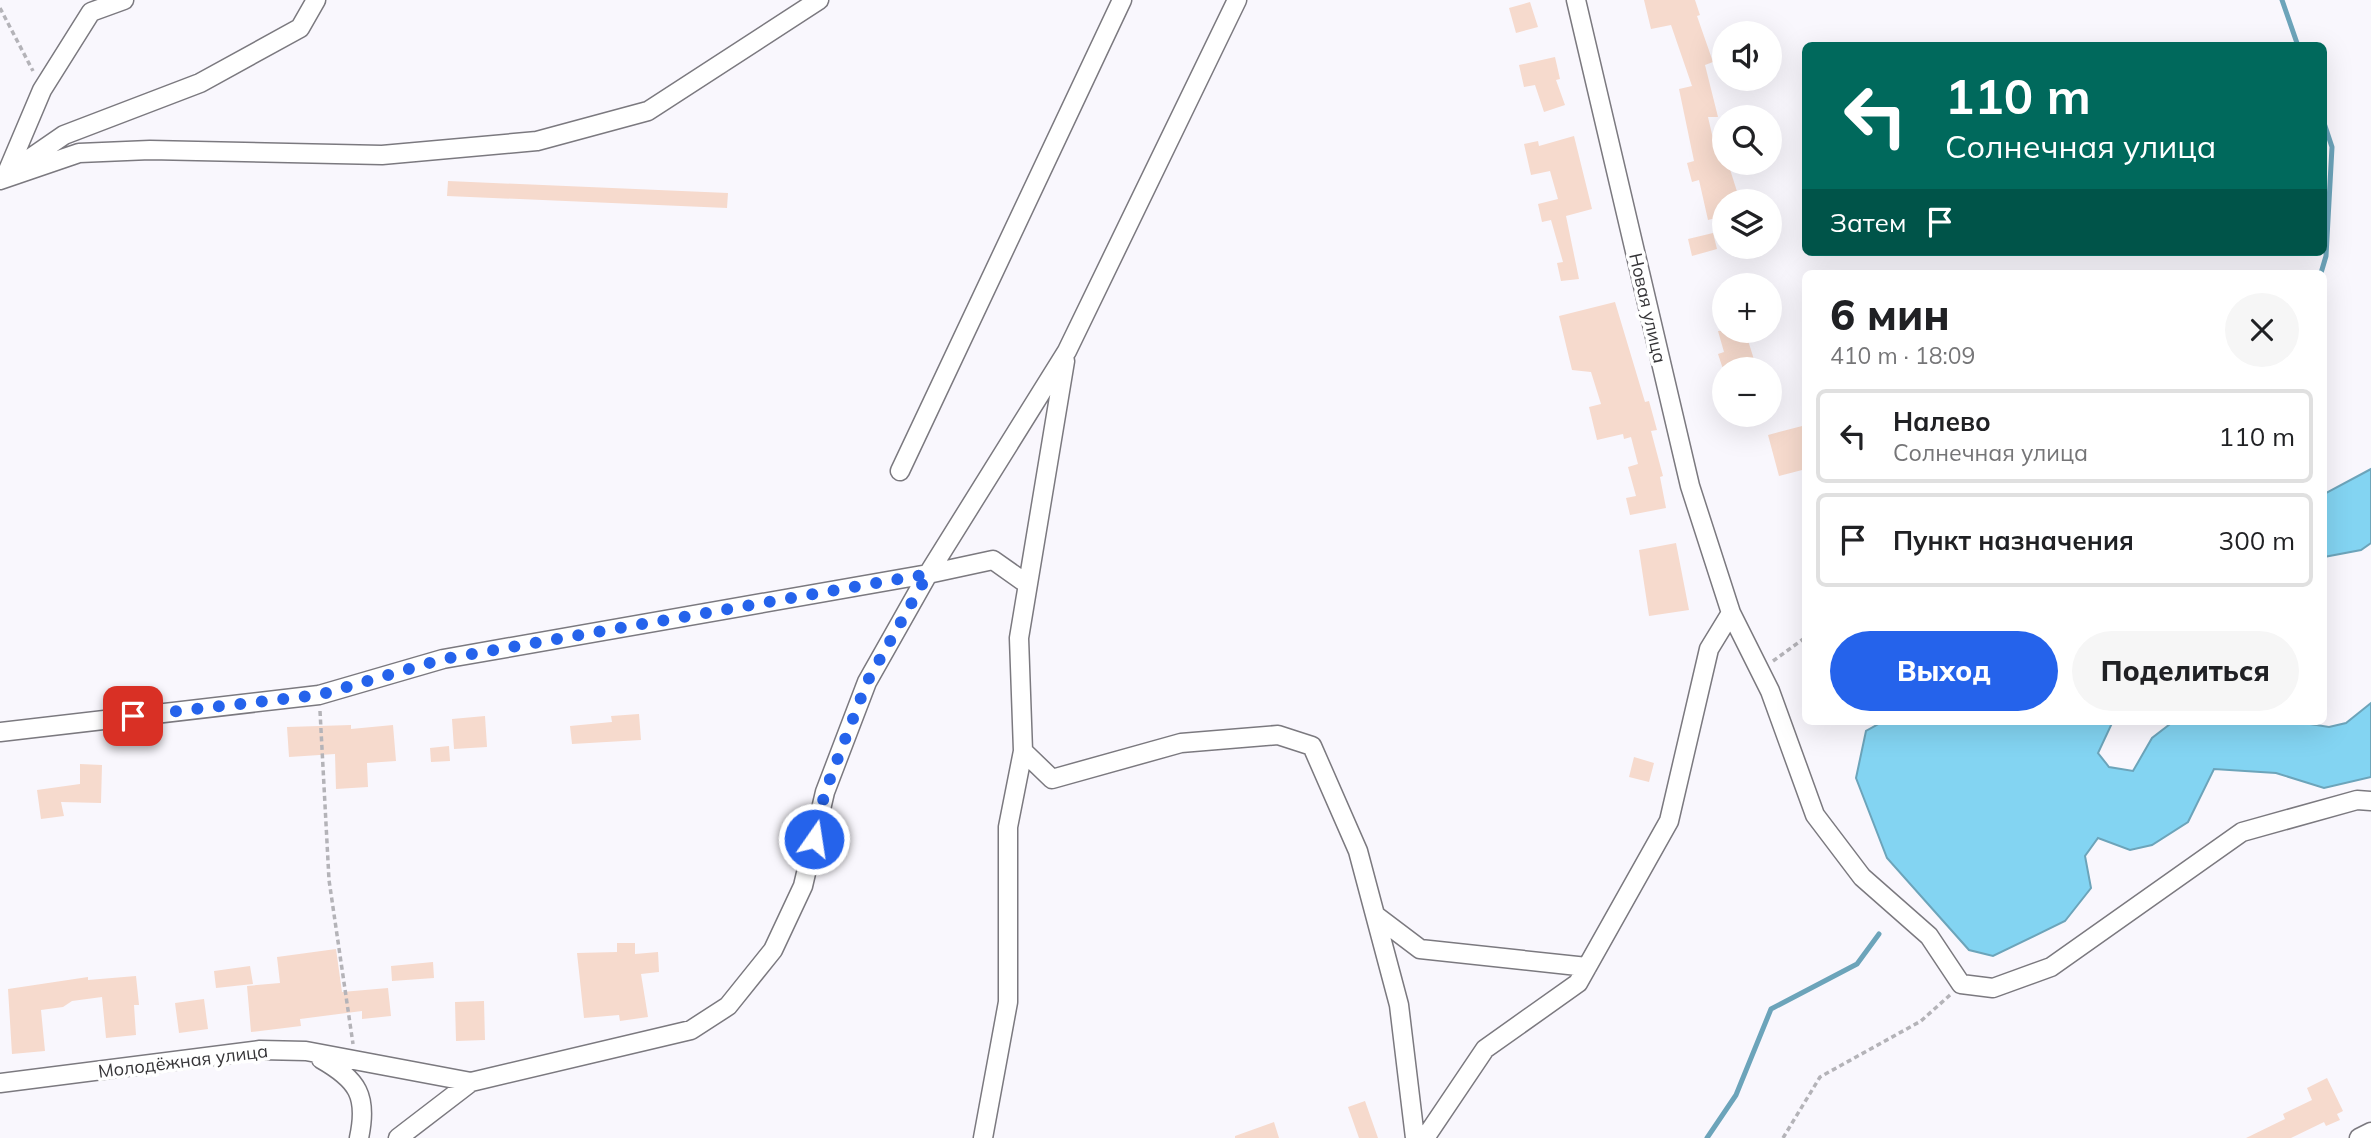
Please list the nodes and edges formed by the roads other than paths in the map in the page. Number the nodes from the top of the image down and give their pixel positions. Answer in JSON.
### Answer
{"nodes":[{"id":1,"x":124,"y":0,"type":"edge"},
{"id":2,"x":316,"y":0,"type":"edge"},
{"id":3,"x":819,"y":0,"type":"edge"},
{"id":4,"x":1122,"y":0,"type":"edge"},
{"id":5,"x":1237,"y":0,"type":"edge"},
{"id":6,"x":1576,"y":0,"type":"edge"},
{"id":7,"x":3,"y":178,"type":"edge"},
{"id":8,"x":1067,"y":351,"type":"junction"},
{"id":9,"x":900,"y":471,"type":"dead end"},
{"id":10,"x":928,"y":574,"type":"junction"},
{"id":11,"x":1027,"y":584,"type":"junction"},
{"id":12,"x":1731,"y":613,"type":"junction"},
{"id":13,"x":0,"y":732,"type":"edge"},
{"id":14,"x":1023,"y":751,"type":"junction"},
{"id":15,"x":2371,"y":801,"type":"edge"},
{"id":16,"x":1375,"y":915,"type":"junction"},
{"id":17,"x":1587,"y":967,"type":"junction"},
{"id":18,"x":306,"y":1051,"type":"junction"},
{"id":19,"x":471,"y":1082,"type":"junction"},
{"id":20,"x":0,"y":1083,"type":"edge"},
{"id":21,"x":2371,"y":1132,"type":"edge"},
{"id":22,"x":359,"y":1138,"type":"edge"},
{"id":23,"x":398,"y":1138,"type":"edge"},
{"id":24,"x":983,"y":1138,"type":"edge"},
{"id":25,"x":1415,"y":1138,"type":"edge"},
{"id":26,"x":1424,"y":1138,"type":"edge"},
{"id":27,"x":2359,"y":1138,"type":"edge"}],
"edges":[{"from":1,"to":7,"type":"street"},
{"from":2,"to":7,"type":"street"},
{"from":3,"to":7,"type":"street"},
{"from":4,"to":9,"type":"street"},
{"from":5,"to":8,"type":"street"},
{"from":6,"to":12,"type":"street","name":"Новая улица"},
{"from":8,"to":10,"type":"street","name":"Молодёжная улица"},
{"from":8,"to":11,"type":"street"},
{"from":10,"to":11,"type":"street"},
{"from":10,"to":13,"type":"street"},
{"from":10,"to":19,"type":"street","name":"Молодёжная улица"},
{"from":11,"to":14,"type":"street"},
{"from":12,"to":15,"type":"street","name":"Новая улица"},
{"from":12,"to":17,"type":"street"},
{"from":14,"to":16,"type":"street"},
{"from":14,"to":24,"type":"street"},
{"from":16,"to":17,"type":"street"},
{"from":16,"to":25,"type":"street"},
{"from":17,"to":26,"type":"street"},
{"from":18,"to":19,"type":"street","name":"Молодёжная улица"},
{"from":18,"to":20,"type":"street","name":"Молодёжная улица"},
{"from":18,"to":22,"type":"street"},
{"from":19,"to":23,"type":"street"},
{"from":21,"to":27,"type":"street"}]}
